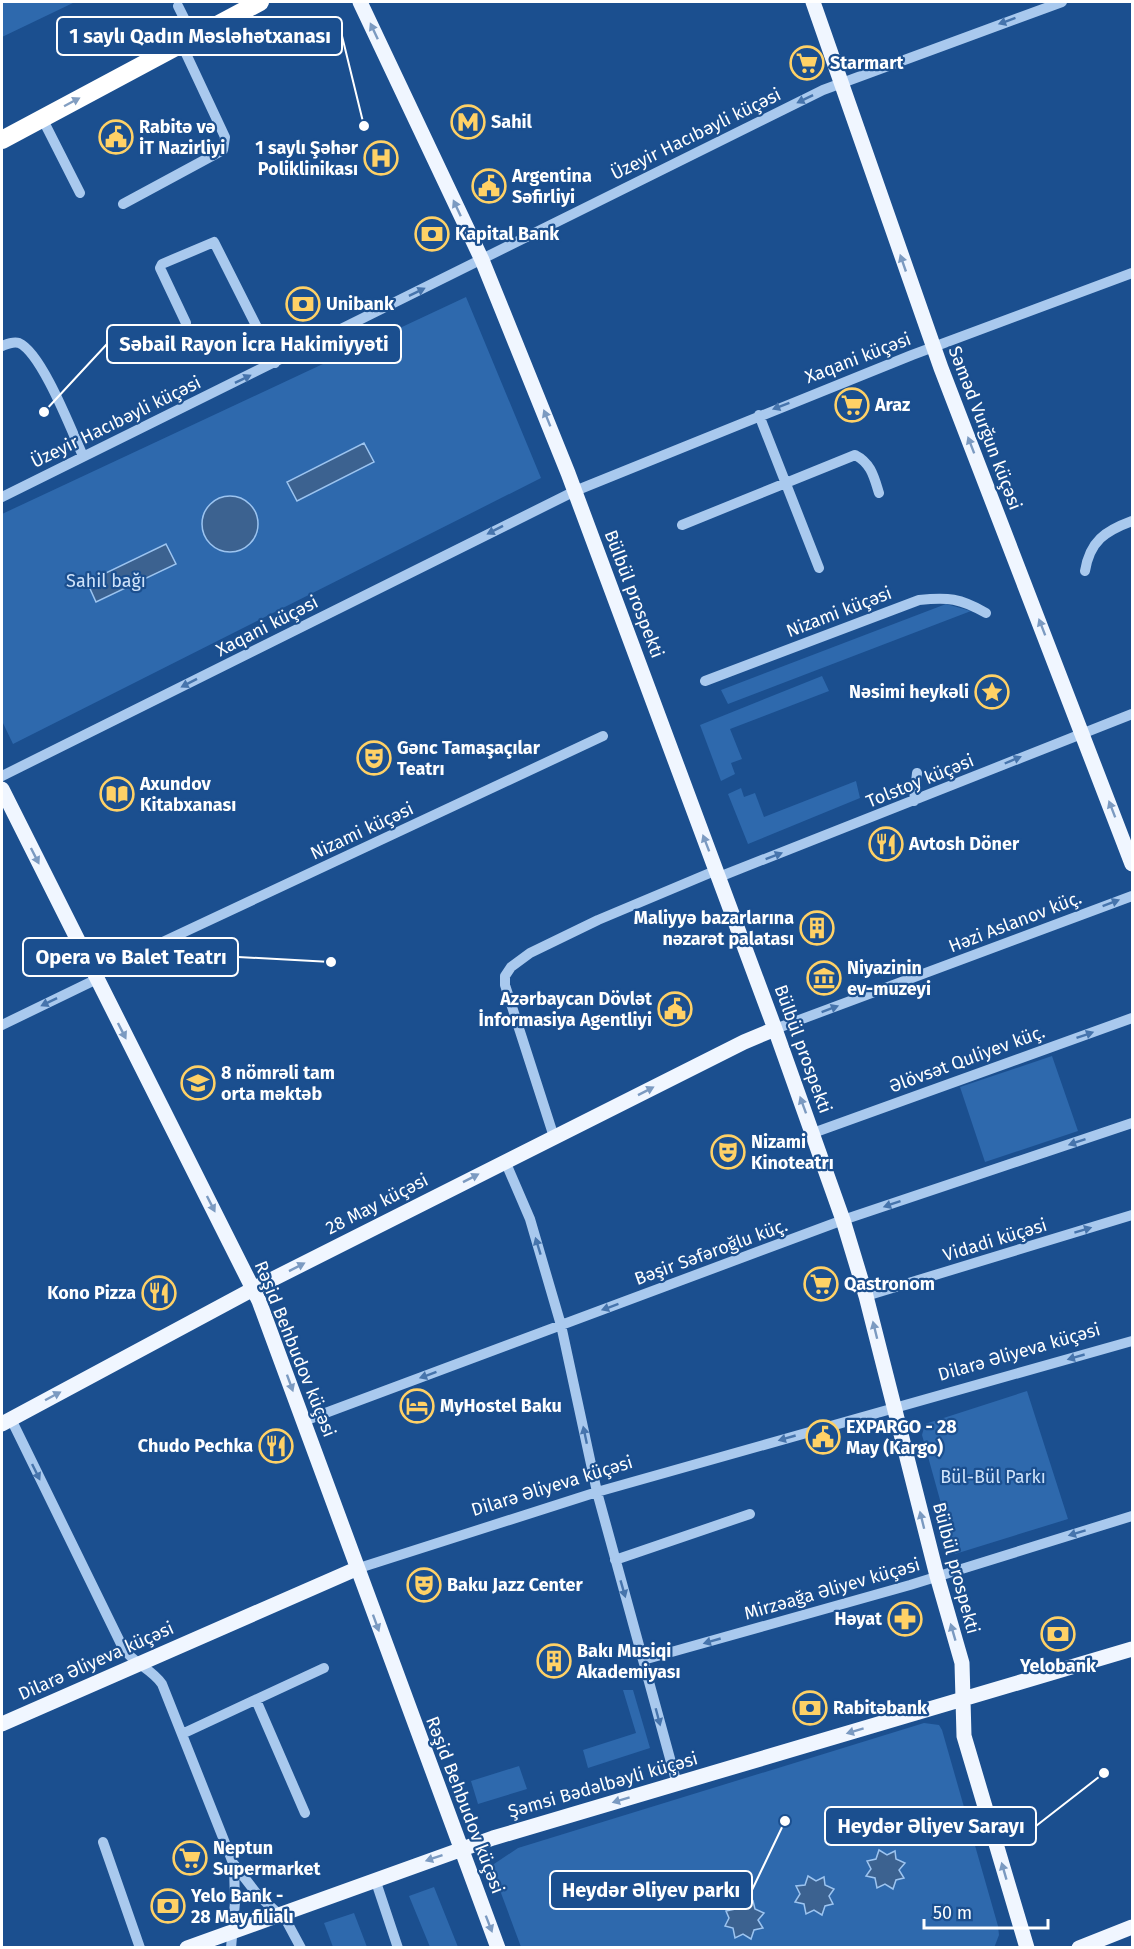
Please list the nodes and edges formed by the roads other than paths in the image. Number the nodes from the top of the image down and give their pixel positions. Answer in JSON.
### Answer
{"nodes":[{"id":1,"x":260,"y":2,"type":"edge"},
{"id":2,"x":360,"y":2,"type":"edge"},
{"id":3,"x":813,"y":2,"type":"edge"},
{"id":4,"x":1062,"y":2,"type":"edge"},
{"id":5,"x":178,"y":6,"type":"dead end"},
{"id":6,"x":187,"y":40,"type":"junction"},
{"id":7,"x":840,"y":82,"type":"junction"},
{"id":8,"x":42,"y":118,"type":"junction"},
{"id":9,"x":2,"y":140,"type":"edge"},
{"id":10,"x":80,"y":194,"type":"dead end"},
{"id":11,"x":123,"y":204,"type":"dead end"},
{"id":12,"x":482,"y":260,"type":"junction"},
{"id":13,"x":1132,"y":273,"type":"edge"},
{"id":14,"x":186,"y":323,"type":"dead end"},
{"id":15,"x":2,"y":346,"type":"edge"},
{"id":16,"x":933,"y":346,"type":"junction"},
{"id":17,"x":275,"y":363,"type":"junction"},
{"id":18,"x":759,"y":415,"type":"junction"},
{"id":19,"x":83,"y":456,"type":"junction"},
{"id":20,"x":788,"y":483,"type":"junction"},
{"id":21,"x":575,"y":491,"type":"junction"},
{"id":22,"x":879,"y":493,"type":"dead end"},
{"id":23,"x":2,"y":497,"type":"edge"},
{"id":24,"x":1132,"y":521,"type":"edge"},
{"id":25,"x":682,"y":525,"type":"dead end"},
{"id":26,"x":819,"y":568,"type":"dead end"},
{"id":27,"x":1085,"y":571,"type":"dead end"},
{"id":28,"x":986,"y":613,"type":"dead end"},
{"id":29,"x":705,"y":681,"type":"dead end"},
{"id":30,"x":1132,"y":714,"type":"edge"},
{"id":31,"x":1083,"y":732,"type":"junction"},
{"id":32,"x":603,"y":736,"type":"dead end"},
{"id":33,"x":917,"y":773,"type":"dead end"},
{"id":34,"x":2,"y":776,"type":"edge"},
{"id":35,"x":2,"y":789,"type":"edge"},
{"id":36,"x":914,"y":801,"type":"junction"},
{"id":37,"x":1132,"y":864,"type":"edge"},
{"id":38,"x":718,"y":873,"type":"junction"},
{"id":39,"x":1132,"y":896,"type":"edge"},
{"id":40,"x":135,"y":955,"type":"dead end"},
{"id":41,"x":97,"y":979,"type":"junction"},
{"id":42,"x":1132,"y":1018,"type":"edge"},
{"id":43,"x":2,"y":1025,"type":"edge"},
{"id":44,"x":775,"y":1029,"type":"junction"},
{"id":45,"x":1132,"y":1123,"type":"edge"},
{"id":46,"x":813,"y":1133,"type":"junction"},
{"id":47,"x":554,"y":1137,"type":"junction"},
{"id":48,"x":505,"y":1161,"type":"junction"},
{"id":49,"x":1132,"y":1215,"type":"edge"},
{"id":50,"x":843,"y":1220,"type":"junction"},
{"id":51,"x":254,"y":1289,"type":"junction"},
{"id":52,"x":866,"y":1296,"type":"junction"},
{"id":53,"x":561,"y":1325,"type":"junction"},
{"id":54,"x":1132,"y":1341,"type":"edge"},
{"id":55,"x":894,"y":1408,"type":"junction"},
{"id":56,"x":304,"y":1421,"type":"junction"},
{"id":57,"x":6,"y":1422,"type":"edge"},
{"id":58,"x":597,"y":1492,"type":"junction"},
{"id":59,"x":750,"y":1514,"type":"dead end"},
{"id":60,"x":1132,"y":1516,"type":"edge"},
{"id":61,"x":615,"y":1560,"type":"junction"},
{"id":62,"x":356,"y":1569,"type":"junction"},
{"id":63,"x":937,"y":1576,"type":"junction"},
{"id":64,"x":1132,"y":1649,"type":"edge"},
{"id":65,"x":643,"y":1660,"type":"junction"},
{"id":66,"x":139,"y":1664,"type":"junction"},
{"id":67,"x":324,"y":1668,"type":"dead end"},
{"id":68,"x":963,"y":1699,"type":"junction"},
{"id":69,"x":256,"y":1700,"type":"junction"},
{"id":70,"x":2,"y":1724,"type":"edge"},
{"id":71,"x":182,"y":1734,"type":"junction"},
{"id":72,"x":677,"y":1784,"type":"junction"},
{"id":73,"x":305,"y":1813,"type":"dead end"},
{"id":74,"x":103,"y":1842,"type":"dead end"},
{"id":75,"x":461,"y":1848,"type":"junction"},
{"id":76,"x":233,"y":1863,"type":"junction"},
{"id":77,"x":375,"y":1879,"type":"junction"},
{"id":78,"x":279,"y":1914,"type":"junction"},
{"id":79,"x":1132,"y":1927,"type":"edge"},
{"id":80,"x":233,"y":1930,"type":"junction"},
{"id":81,"x":140,"y":1947,"type":"edge"},
{"id":82,"x":187,"y":1947,"type":"edge"},
{"id":83,"x":231,"y":1947,"type":"edge"},
{"id":84,"x":301,"y":1947,"type":"edge"},
{"id":85,"x":398,"y":1947,"type":"edge"},
{"id":86,"x":498,"y":1947,"type":"edge"},
{"id":87,"x":1027,"y":1947,"type":"edge"},
{"id":88,"x":1079,"y":1947,"type":"edge"}],
"edges":[{"from":1,"to":6,"type":"highway"},
{"from":12,"to":2,"type":"main road","one_way":true},
{"from":3,"to":7,"type":"main road","name":"Səməd Vurğun küçəsi"},
{"from":4,"to":7,"type":"street","name":"Üzeyir Hacıbəyli küçəsi","one_way":true},
{"from":5,"to":6,"type":"street"},
{"from":8,"to":6,"type":"highway","one_way":true},
{"from":6,"to":11,"type":"street"},
{"from":7,"to":12,"type":"street","name":"Üzeyir Hacıbəyli küçəsi","one_way":true},
{"from":16,"to":7,"type":"main road","name":"Səməd Vurğun küçəsi","one_way":true},
{"from":8,"to":9,"type":"highway"},
{"from":8,"to":10,"type":"street"},
{"from":17,"to":12,"type":"street","name":"Üzeyir Hacıbəyli küçəsi","one_way":true},
{"from":21,"to":12,"type":"main road","name":"Bülbül prospekti","one_way":true},
{"from":13,"to":16,"type":"street","name":"Xaqani küçəsi"},
{"from":14,"to":17,"type":"street"},
{"from":15,"to":19,"type":"street"},
{"from":16,"to":18,"type":"street","name":"Xaqani küçəsi","one_way":true},
{"from":31,"to":16,"type":"main road","name":"Səməd Vurğun küçəsi","one_way":true},
{"from":19,"to":17,"type":"street","name":"Üzeyir Hacıbəyli küçəsi","one_way":true},
{"from":18,"to":20,"type":"street"},
{"from":18,"to":21,"type":"street","name":"Xaqani küçəsi"},
{"from":19,"to":23,"type":"street","name":"Üzeyir Hacıbəyli küçəsi"},
{"from":20,"to":22,"type":"street"},
{"from":20,"to":25,"type":"street"},
{"from":20,"to":26,"type":"street"},
{"from":21,"to":34,"type":"street","name":"Xaqani küçəsi","one_way":true},
{"from":38,"to":21,"type":"main road","name":"Bülbül prospekti","one_way":true},
{"from":24,"to":27,"type":"street"},
{"from":28,"to":29,"type":"street","name":"Nizami küçəsi"},
{"from":30,"to":31,"type":"street","name":"Tolstoy küçəsi"},
{"from":36,"to":31,"type":"street","name":"Tolstoy küçəsi","one_way":true},
{"from":37,"to":31,"type":"main road","name":"Səməd Vurğun küçəsi","one_way":true},
{"from":32,"to":40,"type":"street","name":"Nizami küçəsi"},
{"from":33,"to":36,"type":"street"},
{"from":35,"to":41,"type":"main road","name":"Rəşid Behbudov küçəsi","one_way":true},
{"from":38,"to":36,"type":"street","name":"Tolstoy küçəsi","one_way":true},
{"from":38,"to":44,"type":"main road","name":"Bülbül prospekti"},
{"from":38,"to":47,"type":"street","name":"Tolstoy küçəsi"},
{"from":44,"to":39,"type":"street","name":"Həzi Aslanov küç.","one_way":true},
{"from":41,"to":43,"type":"street","one_way":true},
{"from":41,"to":51,"type":"main road","name":"Rəşid Behbudov küçəsi","one_way":true},
{"from":46,"to":42,"type":"street","name":"Əlövsət Quliyev küç.","one_way":true},
{"from":46,"to":44,"type":"main road","name":"Bülbül prospekti","one_way":true},
{"from":47,"to":44,"type":"main road","name":"28 May küçəsi","one_way":true},
{"from":45,"to":50,"type":"street","name":"Bəşir Səfəroğlu küç.","one_way":true},
{"from":46,"to":50,"type":"main road","name":"Bülbül prospekti"},
{"from":47,"to":48,"type":"main road","name":"28 May küçəsi"},
{"from":51,"to":48,"type":"main road","name":"28 May küçəsi","one_way":true},
{"from":53,"to":48,"type":"street","one_way":true},
{"from":52,"to":49,"type":"street","name":"Vidadi küçəsi","one_way":true},
{"from":50,"to":52,"type":"main road","name":"Bülbül prospekti"},
{"from":50,"to":53,"type":"street","name":"Bəşir Səfəroğlu küç.","one_way":true},
{"from":51,"to":56,"type":"main road","name":"Rəşid Behbudov küçəsi","one_way":true},
{"from":57,"to":51,"type":"main road","name":"28 May küçəsi","one_way":true},
{"from":55,"to":52,"type":"main road","name":"Bülbül prospekti","one_way":true},
{"from":53,"to":56,"type":"street","name":"Bəşir Səfəroğlu küç.","one_way":true},
{"from":58,"to":53,"type":"street","one_way":true},
{"from":54,"to":55,"type":"street","name":"Dilarə Əliyeva küçəsi","one_way":true},
{"from":55,"to":58,"type":"street","name":"Dilarə Əliyeva küçəsi","one_way":true},
{"from":63,"to":55,"type":"main road","name":"Bülbül prospekti","one_way":true},
{"from":56,"to":62,"type":"main road","name":"Rəşid Behbudov küçəsi"},
{"from":57,"to":66,"type":"street","one_way":true},
{"from":58,"to":61,"type":"street"},
{"from":58,"to":62,"type":"street","name":"Dilarə Əliyeva küçəsi"},
{"from":59,"to":61,"type":"street"},
{"from":60,"to":63,"type":"street","name":"Mirzəağa Əliyev küçəsi","one_way":true},
{"from":61,"to":65,"type":"street","one_way":true},
{"from":62,"to":66,"type":"main road","name":"Dilarə Əliyeva küçəsi"},
{"from":62,"to":75,"type":"main road","name":"Rəşid Behbudov küçəsi","one_way":true},
{"from":63,"to":65,"type":"street","name":"Mirzəağa Əliyev küçəsi","one_way":true},
{"from":68,"to":63,"type":"main road","name":"Bülbül prospekti","one_way":true},
{"from":64,"to":68,"type":"main road","name":"Şəmsi Bədəlbəyli küçəsi"},
{"from":65,"to":72,"type":"street","one_way":true},
{"from":66,"to":70,"type":"main road","name":"Dilarə Əliyeva küçəsi"},
{"from":66,"to":71,"type":"street"},
{"from":67,"to":69,"type":"street"},
{"from":68,"to":72,"type":"main road","name":"Şəmsi Bədəlbəyli küçəsi","one_way":true},
{"from":87,"to":68,"type":"main road","name":"Bülbül prospekti","one_way":true},
{"from":69,"to":71,"type":"street"},
{"from":69,"to":73,"type":"street"},
{"from":71,"to":76,"type":"street"},
{"from":72,"to":75,"type":"main road","name":"Şəmsi Bədəlbəyli küçəsi","one_way":true},
{"from":74,"to":81,"type":"street"},
{"from":75,"to":77,"type":"main road","name":"Şəmsi Bədəlbəyli küçəsi","one_way":true},
{"from":75,"to":86,"type":"main road","name":"Rəşid Behbudov küçəsi","one_way":true},
{"from":76,"to":78,"type":"street"},
{"from":76,"to":80,"type":"street"},
{"from":77,"to":78,"type":"main road","name":"Şəmsi Bədəlbəyli küçəsi"},
{"from":77,"to":85,"type":"street"},
{"from":78,"to":80,"type":"main road","name":"Şəmsi Bədəlbəyli küçəsi"},
{"from":78,"to":84,"type":"street"},
{"from":79,"to":88,"type":"main road"},
{"from":80,"to":82,"type":"main road","name":"Şəmsi Bədəlbəyli küçəsi"},
{"from":80,"to":83,"type":"street"}]}
